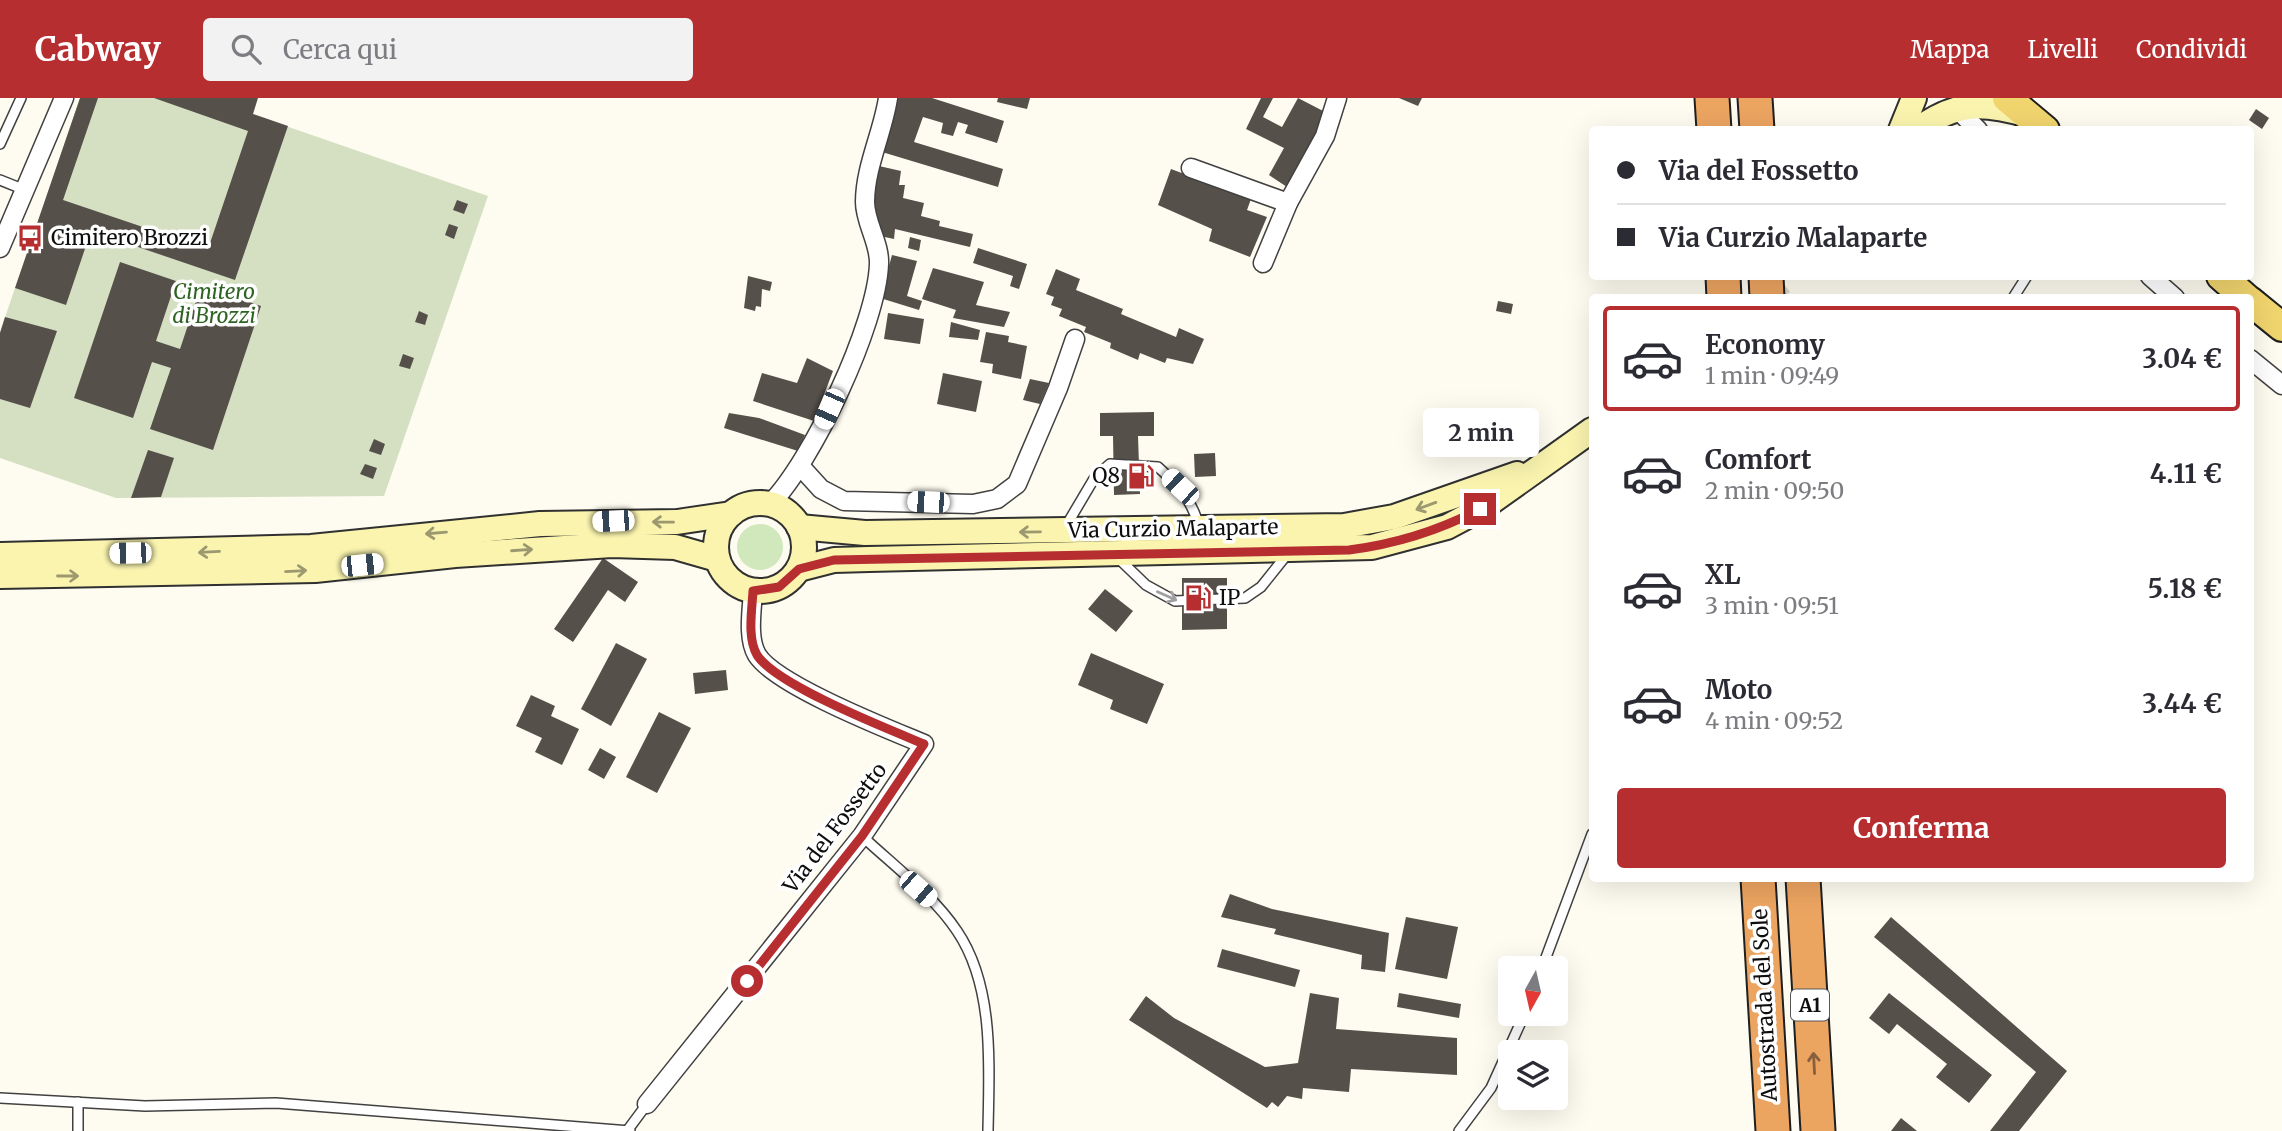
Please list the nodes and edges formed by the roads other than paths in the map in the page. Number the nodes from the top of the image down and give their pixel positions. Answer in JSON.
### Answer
{"nodes":[{"id":1,"x":21,"y":98,"type":"edge"},
{"id":2,"x":64,"y":98,"type":"edge"},
{"id":3,"x":888,"y":98,"type":"edge"},
{"id":4,"x":1337,"y":98,"type":"edge"},
{"id":5,"x":1712,"y":98,"type":"edge"},
{"id":6,"x":1755,"y":98,"type":"edge"},
{"id":7,"x":1914,"y":98,"type":"edge"},
{"id":8,"x":1950,"y":106,"type":"edge"},
{"id":9,"x":2026,"y":114,"type":"edge"},
{"id":10,"x":1714,"y":126,"type":"edge"},
{"id":11,"x":1757,"y":126,"type":"edge"},
{"id":12,"x":1903,"y":126,"type":"edge"},
{"id":13,"x":1922,"y":126,"type":"edge"},
{"id":14,"x":1973,"y":126,"type":"edge"},
{"id":15,"x":0,"y":144,"type":"edge"},
{"id":16,"x":1191,"y":168,"type":"dead end"},
{"id":17,"x":0,"y":180,"type":"edge"},
{"id":18,"x":25,"y":190,"type":"junction"},
{"id":19,"x":1288,"y":203,"type":"junction"},
{"id":20,"x":0,"y":248,"type":"edge"},
{"id":21,"x":1263,"y":263,"type":"dead end"},
{"id":22,"x":2155,"y":280,"type":"edge"},
{"id":23,"x":2226,"y":280,"type":"edge"},
{"id":24,"x":2171,"y":294,"type":"edge"},
{"id":25,"x":2241,"y":294,"type":"edge"},
{"id":26,"x":2254,"y":304,"type":"edge"},
{"id":27,"x":2282,"y":327,"type":"edge"},
{"id":28,"x":1075,"y":339,"type":"dead end"},
{"id":29,"x":2254,"y":362,"type":"edge"},
{"id":30,"x":2282,"y":385,"type":"edge"},
{"id":31,"x":1589,"y":432,"type":"edge"},
{"id":32,"x":801,"y":467,"type":"junction"},
{"id":33,"x":1537,"y":468,"type":"junction"},
{"id":34,"x":771,"y":505,"type":"junction"},
{"id":35,"x":731,"y":514,"type":"junction"},
{"id":36,"x":799,"y":527,"type":"junction"},
{"id":37,"x":1199,"y":529,"type":"junction"},
{"id":38,"x":1062,"y":532,"type":"junction"},
{"id":39,"x":1290,"y":551,"type":"junction"},
{"id":40,"x":1115,"y":554,"type":"junction"},
{"id":41,"x":0,"y":555,"type":"edge"},
{"id":42,"x":717,"y":559,"type":"junction"},
{"id":43,"x":799,"y":569,"type":"junction"},
{"id":44,"x":0,"y":576,"type":"edge"},
{"id":45,"x":753,"y":591,"type":"junction"},
{"id":46,"x":862,"y":836,"type":"junction"},
{"id":47,"x":1589,"y":842,"type":"edge"},
{"id":48,"x":1758,"y":882,"type":"edge"},
{"id":49,"x":1803,"y":882,"type":"edge"},
{"id":50,"x":1546,"y":956,"type":"edge"},
{"id":51,"x":1519,"y":1026,"type":"edge"},
{"id":52,"x":0,"y":1097,"type":"edge"},
{"id":53,"x":78,"y":1102,"type":"junction"},
{"id":54,"x":647,"y":1104,"type":"joint"},
{"id":55,"x":78,"y":1131,"type":"edge"},
{"id":56,"x":628,"y":1131,"type":"edge"},
{"id":57,"x":988,"y":1131,"type":"edge"},
{"id":58,"x":1459,"y":1131,"type":"edge"},
{"id":59,"x":1773,"y":1131,"type":"edge"},
{"id":60,"x":1818,"y":1131,"type":"edge"}],
"edges":[{"from":1,"to":15,"type":"lane"},
{"from":2,"to":18,"type":"street"},
{"from":3,"to":32,"type":"street"},
{"from":4,"to":19,"type":"street"},
{"from":5,"to":10,"type":"highway"},
{"from":6,"to":11,"type":"highway"},
{"from":7,"to":12,"type":"street"},
{"from":8,"to":9,"type":"street"},
{"from":8,"to":13,"type":"street"},
{"from":8,"to":14,"type":"street"},
{"from":16,"to":19,"type":"street"},
{"from":17,"to":18,"type":"lane"},
{"from":18,"to":20,"type":"street"},
{"from":19,"to":21,"type":"street"},
{"from":22,"to":24,"type":"street"},
{"from":23,"to":25,"type":"main road"},
{"from":26,"to":27,"type":"main road"},
{"from":28,"to":32,"type":"street"},
{"from":29,"to":30,"type":"street"},
{"from":31,"to":33,"type":"street","name":"Via Curzio Malaparte"},
{"from":32,"to":34,"type":"street"},
{"from":33,"to":37,"type":"street","name":"Via Curzio Malaparte","one_way":true},
{"from":33,"to":39,"type":"street","name":"Via Curzio Malaparte"},
{"from":34,"to":35,"type":"street"},
{"from":34,"to":36,"type":"street"},
{"from":35,"to":41,"type":"street","one_way":true},
{"from":35,"to":42,"type":"street"},
{"from":38,"to":36,"type":"street","name":"Via Curzio Malaparte","one_way":true},
{"from":36,"to":43,"type":"street"},
{"from":37,"to":38,"type":"street","name":"Via Curzio Malaparte"},
{"from":37,"to":38,"type":"lane"},
{"from":39,"to":40,"type":"street","name":"Via Curzio Malaparte"},
{"from":40,"to":39,"type":"lane","one_way":true},
{"from":40,"to":43,"type":"street","name":"Via Curzio Malaparte"},
{"from":44,"to":42,"type":"street","one_way":true},
{"from":42,"to":45,"type":"street"},
{"from":43,"to":45,"type":"street","name":"Via Curzio Malaparte"},
{"from":45,"to":46,"type":"street","name":"Via del Fossetto"},
{"from":46,"to":54,"type":"street","name":"Via del Fossetto"},
{"from":46,"to":57,"type":"lane"},
{"from":47,"to":50,"type":"lane"},
{"from":48,"to":59,"type":"highway","name":"Autostrada del Sole","number":"A1"},
{"from":60,"to":49,"type":"highway","number":"A1","one_way":true},
{"from":51,"to":58,"type":"lane"},
{"from":52,"to":53,"type":"lane"},
{"from":53,"to":55,"type":"lane"},
{"from":53,"to":56,"type":"lane"},
{"from":54,"to":56,"type":"lane"}]}
